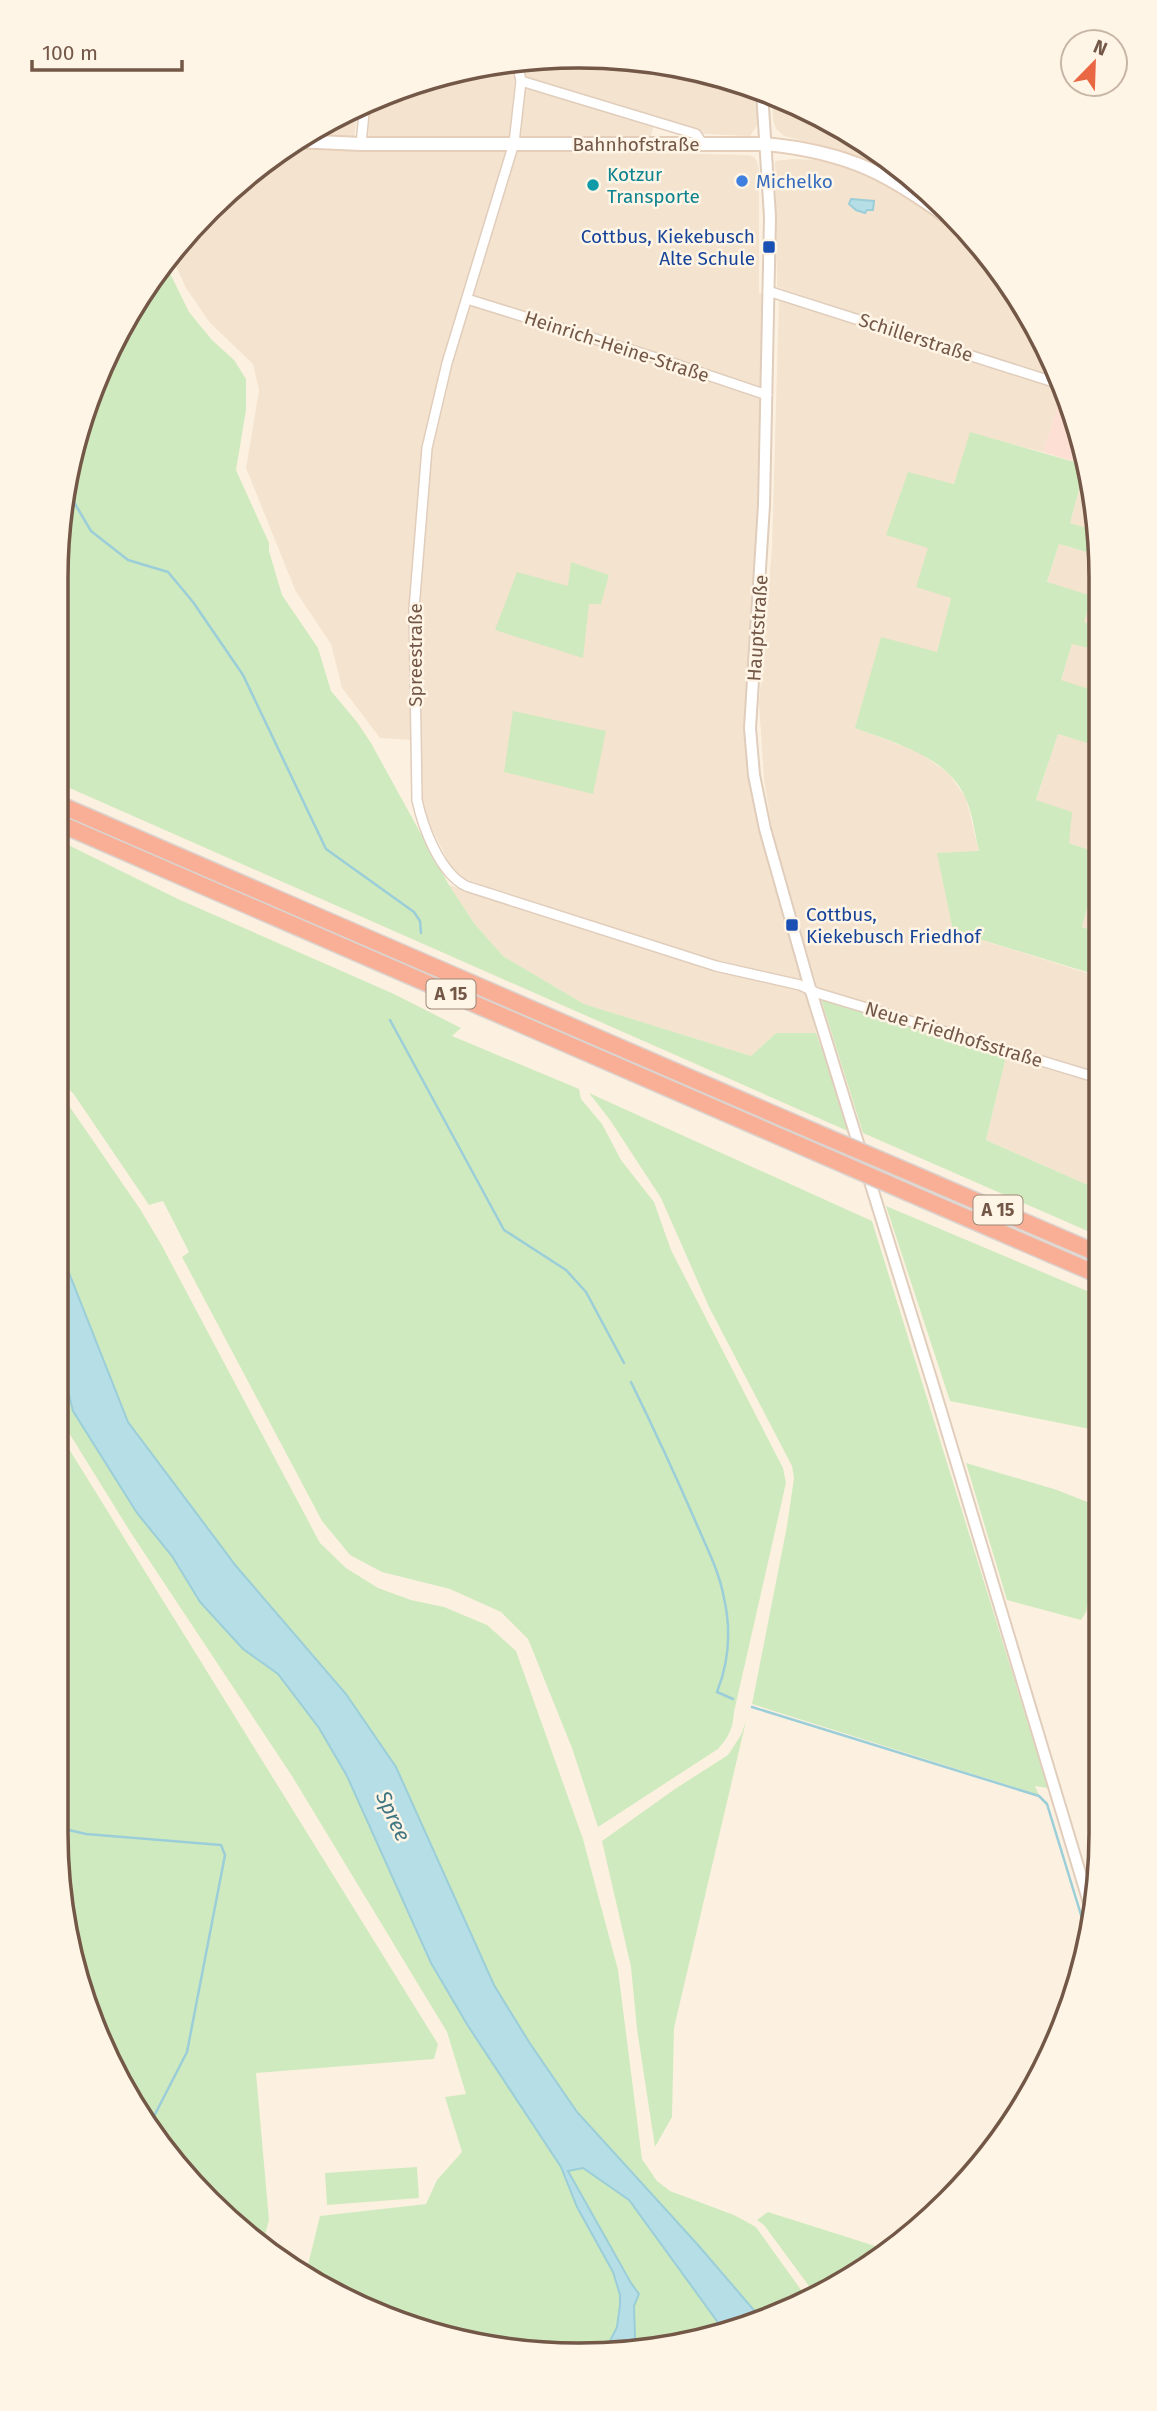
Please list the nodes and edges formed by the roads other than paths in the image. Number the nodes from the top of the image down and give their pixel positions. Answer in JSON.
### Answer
{"nodes":[{"id":1,"x":519,"y":72,"type":"edge"},
{"id":2,"x":521,"y":82,"type":"junction"},
{"id":3,"x":763,"y":103,"type":"edge"},
{"id":4,"x":364,"y":116,"type":"edge"},
{"id":5,"x":315,"y":142,"type":"edge"},
{"id":6,"x":514,"y":143,"type":"junction"},
{"id":7,"x":361,"y":144,"type":"junction"},
{"id":8,"x":765,"y":144,"type":"junction"},
{"id":9,"x":703,"y":145,"type":"junction"},
{"id":10,"x":879,"y":172,"type":"junction"},
{"id":11,"x":886,"y":172,"type":"edge"},
{"id":12,"x":904,"y":186,"type":"edge"},
{"id":13,"x":768,"y":291,"type":"junction"},
{"id":14,"x":467,"y":299,"type":"junction"},
{"id":15,"x":1049,"y":380,"type":"edge"},
{"id":16,"x":767,"y":396,"type":"junction"},
{"id":17,"x":68,"y":808,"type":"edge"},
{"id":18,"x":68,"y":827,"type":"edge"},
{"id":19,"x":810,"y":988,"type":"junction"},
{"id":20,"x":1089,"y":1076,"type":"edge"},
{"id":21,"x":1089,"y":1250,"type":"edge"},
{"id":22,"x":1089,"y":1271,"type":"edge"},
{"id":23,"x":1085,"y":1890,"type":"edge"}],
"edges":[{"from":1,"to":2,"type":"street","name":"Spreestraße"},
{"from":2,"to":6,"type":"street","name":"Spreestraße"},
{"from":2,"to":9,"type":"street"},
{"from":3,"to":8,"type":"street"},
{"from":4,"to":7,"type":"street"},
{"from":5,"to":7,"type":"main road","name":"Bahnhofstraße"},
{"from":6,"to":7,"type":"main road","name":"Bahnhofstraße"},
{"from":6,"to":9,"type":"main road","name":"Bahnhofstraße"},
{"from":6,"to":14,"type":"street","name":"Spreestraße"},
{"from":8,"to":9,"type":"main road","name":"Bahnhofstraße"},
{"from":8,"to":10,"type":"main road","name":"Bahnhofstraße"},
{"from":8,"to":13,"type":"street","name":"Hauptstraße"},
{"from":10,"to":11,"type":"street"},
{"from":10,"to":12,"type":"main road","name":"Bahnhofstraße"},
{"from":13,"to":15,"type":"street","name":"Schillerstraße"},
{"from":13,"to":16,"type":"street","name":"Hauptstraße"},
{"from":14,"to":16,"type":"street","name":"Heinrich-Heine-Straße"},
{"from":14,"to":19,"type":"street","name":"Spreestraße"},
{"from":16,"to":19,"type":"street","name":"Hauptstraße"},
{"from":17,"to":21,"type":"highway","number":"A 15","bridge":true},
{"from":18,"to":22,"type":"highway","number":"A 15","bridge":true},
{"from":19,"to":20,"type":"street","name":"Neue Friedhofsstraße"},
{"from":19,"to":23,"type":"street","name":"Hauptstraße"}]}
